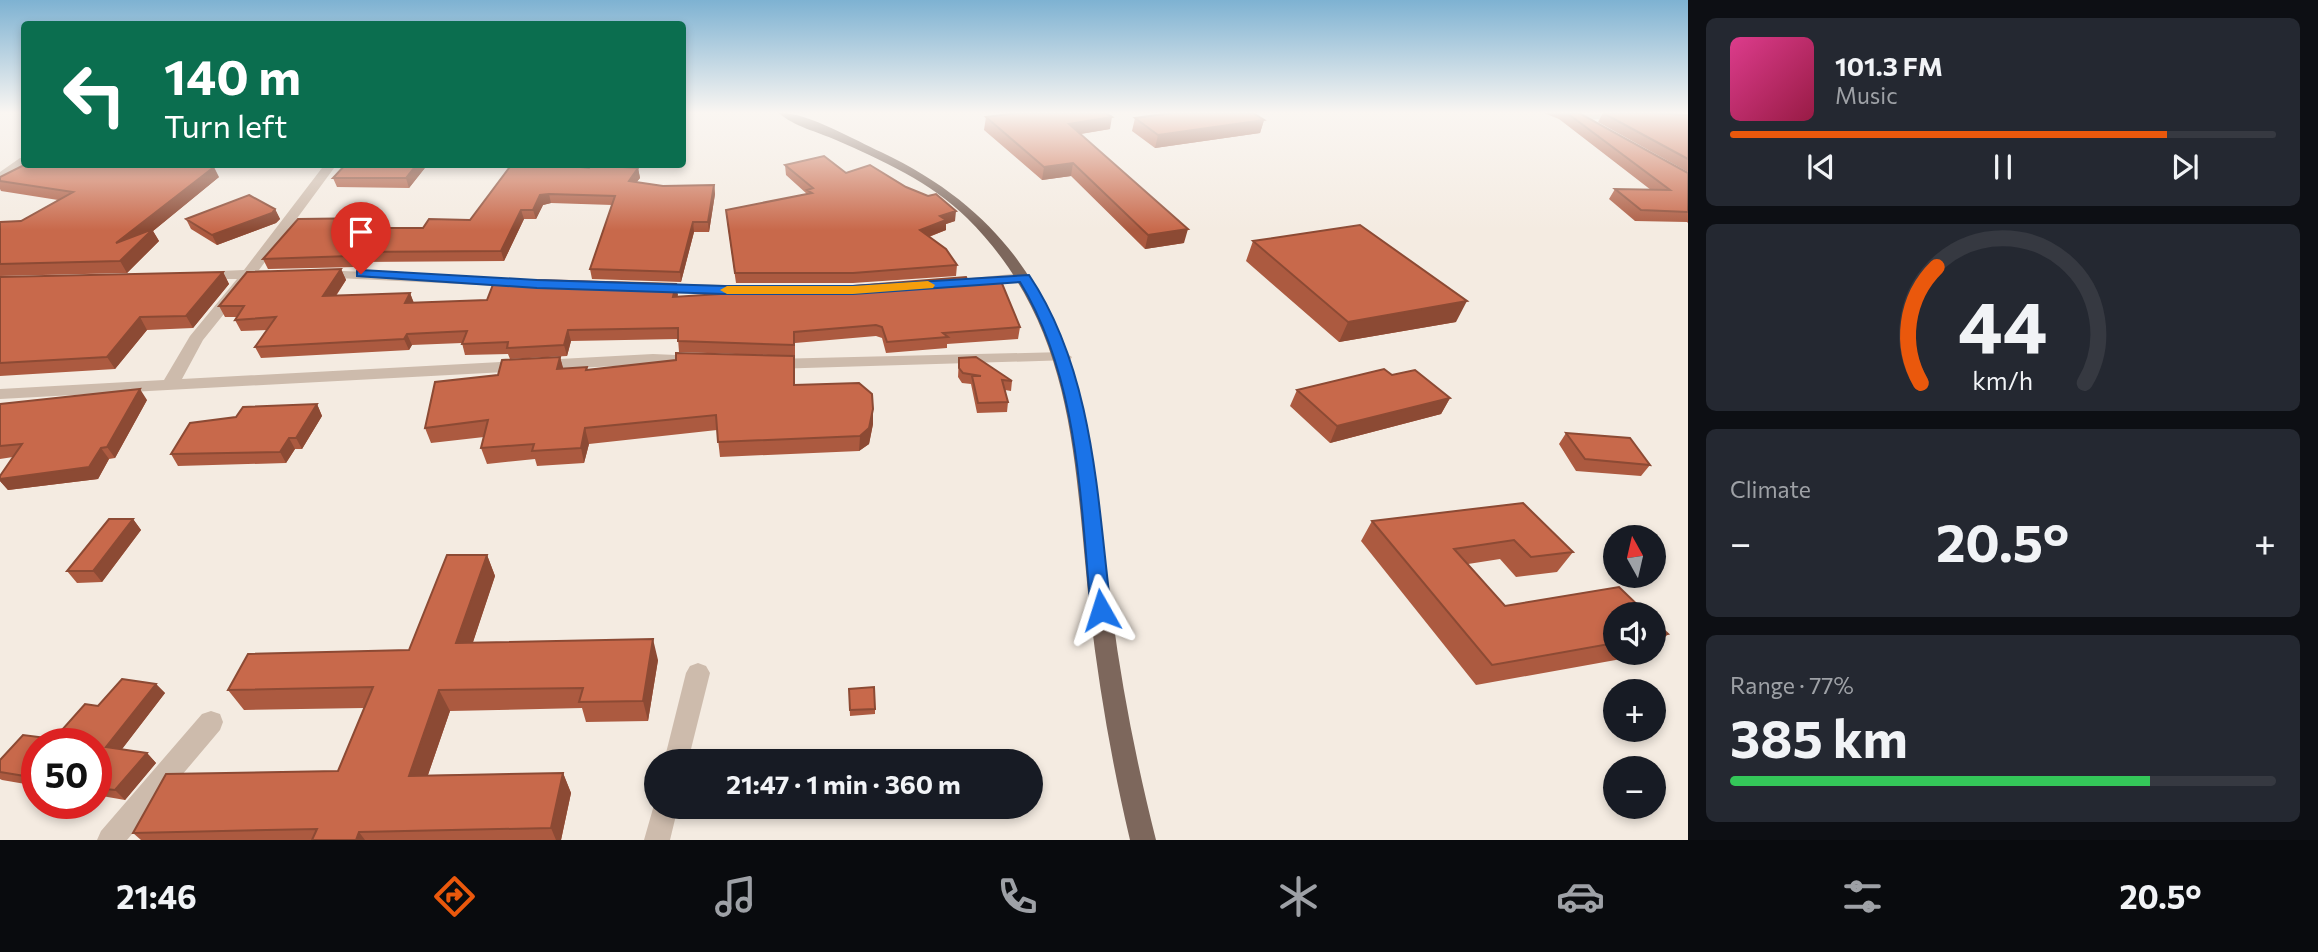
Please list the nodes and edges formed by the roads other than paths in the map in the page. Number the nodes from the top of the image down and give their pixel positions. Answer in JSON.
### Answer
{"nodes":[{"id":1,"x":863,"y":152,"type":"edge"},
{"id":2,"x":21,"y":163,"type":"edge"},
{"id":3,"x":328,"y":168,"type":"edge"},
{"id":4,"x":0,"y":177,"type":"edge"},
{"id":5,"x":248,"y":274,"type":"junction"},
{"id":6,"x":285,"y":274,"type":"edge"},
{"id":7,"x":311,"y":274,"type":"edge"},
{"id":8,"x":193,"y":276,"type":"edge"},
{"id":9,"x":1024,"y":277,"type":"junction"},
{"id":10,"x":537,"y":284,"type":"edge"},
{"id":11,"x":938,"y":285,"type":"edge"},
{"id":12,"x":643,"y":287,"type":"edge"},
{"id":13,"x":777,"y":290,"type":"edge"},
{"id":14,"x":1064,"y":357,"type":"junction"},
{"id":15,"x":721,"y":362,"type":"edge"},
{"id":16,"x":749,"y":363,"type":"edge"},
{"id":17,"x":170,"y":386,"type":"junction"},
{"id":18,"x":0,"y":394,"type":"edge"},
{"id":19,"x":698,"y":673,"type":"dead end"},
{"id":20,"x":211,"y":722,"type":"dead end"},
{"id":21,"x":679,"y":749,"type":"edge"},
{"id":22,"x":662,"y":819,"type":"edge"},
{"id":23,"x":110,"y":840,"type":"edge"},
{"id":24,"x":657,"y":840,"type":"edge"},
{"id":25,"x":1143,"y":840,"type":"edge"}],
"edges":[{"from":1,"to":9,"type":"main road"},
{"from":2,"to":4,"type":"street"},
{"from":3,"to":5,"type":"street"},
{"from":5,"to":6,"type":"street"},
{"from":5,"to":8,"type":"street"},
{"from":5,"to":17,"type":"street"},
{"from":7,"to":10,"type":"street"},
{"from":9,"to":11,"type":"street"},
{"from":9,"to":14,"type":"main road"},
{"from":12,"to":13,"type":"street"},
{"from":14,"to":16,"type":"street"},
{"from":14,"to":25,"type":"main road"},
{"from":15,"to":17,"type":"street"},
{"from":17,"to":18,"type":"street"},
{"from":19,"to":21,"type":"street"},
{"from":20,"to":23,"type":"street"},
{"from":22,"to":24,"type":"street"}]}
